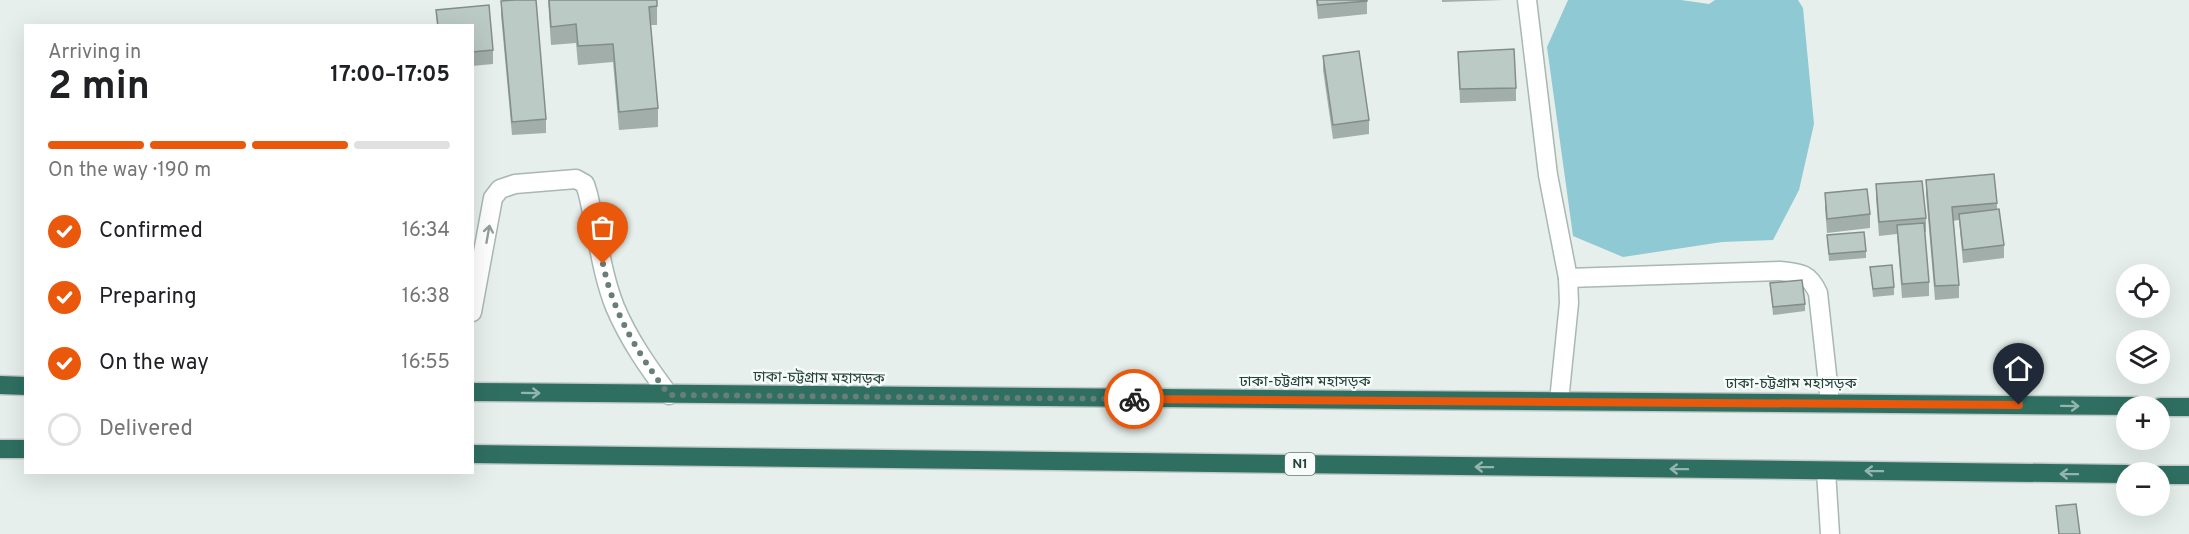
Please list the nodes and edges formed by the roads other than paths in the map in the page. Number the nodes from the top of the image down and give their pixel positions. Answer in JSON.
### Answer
{"nodes":[{"id":1,"x":1527,"y":0,"type":"edge"},
{"id":2,"x":1568,"y":278,"type":"junction"},
{"id":3,"x":474,"y":301,"type":"edge"},
{"id":4,"x":0,"y":385,"type":"edge"},
{"id":5,"x":24,"y":386,"type":"edge"},
{"id":6,"x":474,"y":392,"type":"edge"},
{"id":7,"x":669,"y":395,"type":"junction"},
{"id":8,"x":1559,"y":401,"type":"junction"},
{"id":9,"x":1830,"y":402,"type":"junction"},
{"id":10,"x":2116,"y":406,"type":"edge"},
{"id":11,"x":2170,"y":407,"type":"edge"},
{"id":12,"x":2189,"y":407,"type":"edge"},
{"id":13,"x":0,"y":449,"type":"edge"},
{"id":14,"x":24,"y":449,"type":"edge"},
{"id":15,"x":474,"y":454,"type":"edge"},
{"id":16,"x":1826,"y":471,"type":"junction"},
{"id":17,"x":2116,"y":474,"type":"edge"},
{"id":18,"x":2170,"y":475,"type":"edge"},
{"id":19,"x":2189,"y":475,"type":"edge"},
{"id":20,"x":1830,"y":534,"type":"edge"}],
"edges":[{"from":1,"to":2,"type":"street"},
{"from":2,"to":8,"type":"street"},
{"from":2,"to":9,"type":"street"},
{"from":3,"to":7,"type":"street","one_way":true},
{"from":4,"to":5,"type":"highway"},
{"from":6,"to":7,"type":"highway","name":"ঢাকা-চট্টগ্রাম মহাসড়ক","one_way":true},
{"from":7,"to":8,"type":"highway","name":"ঢাকা-চট্টগ্রাম মহাসড়ক"},
{"from":8,"to":9,"type":"highway","name":"ঢাকা-চট্টগ্রাম মহাসড়ক"},
{"from":9,"to":10,"type":"highway","name":"ঢাকা-চট্টগ্রাম মহাসড়ক","one_way":true},
{"from":11,"to":12,"type":"highway"},
{"from":13,"to":14,"type":"highway"},
{"from":16,"to":15,"type":"highway","number":"N1","one_way":true},
{"from":17,"to":16,"type":"highway","number":"N1","one_way":true},
{"from":16,"to":20,"type":"street"},
{"from":18,"to":19,"type":"highway"}]}
